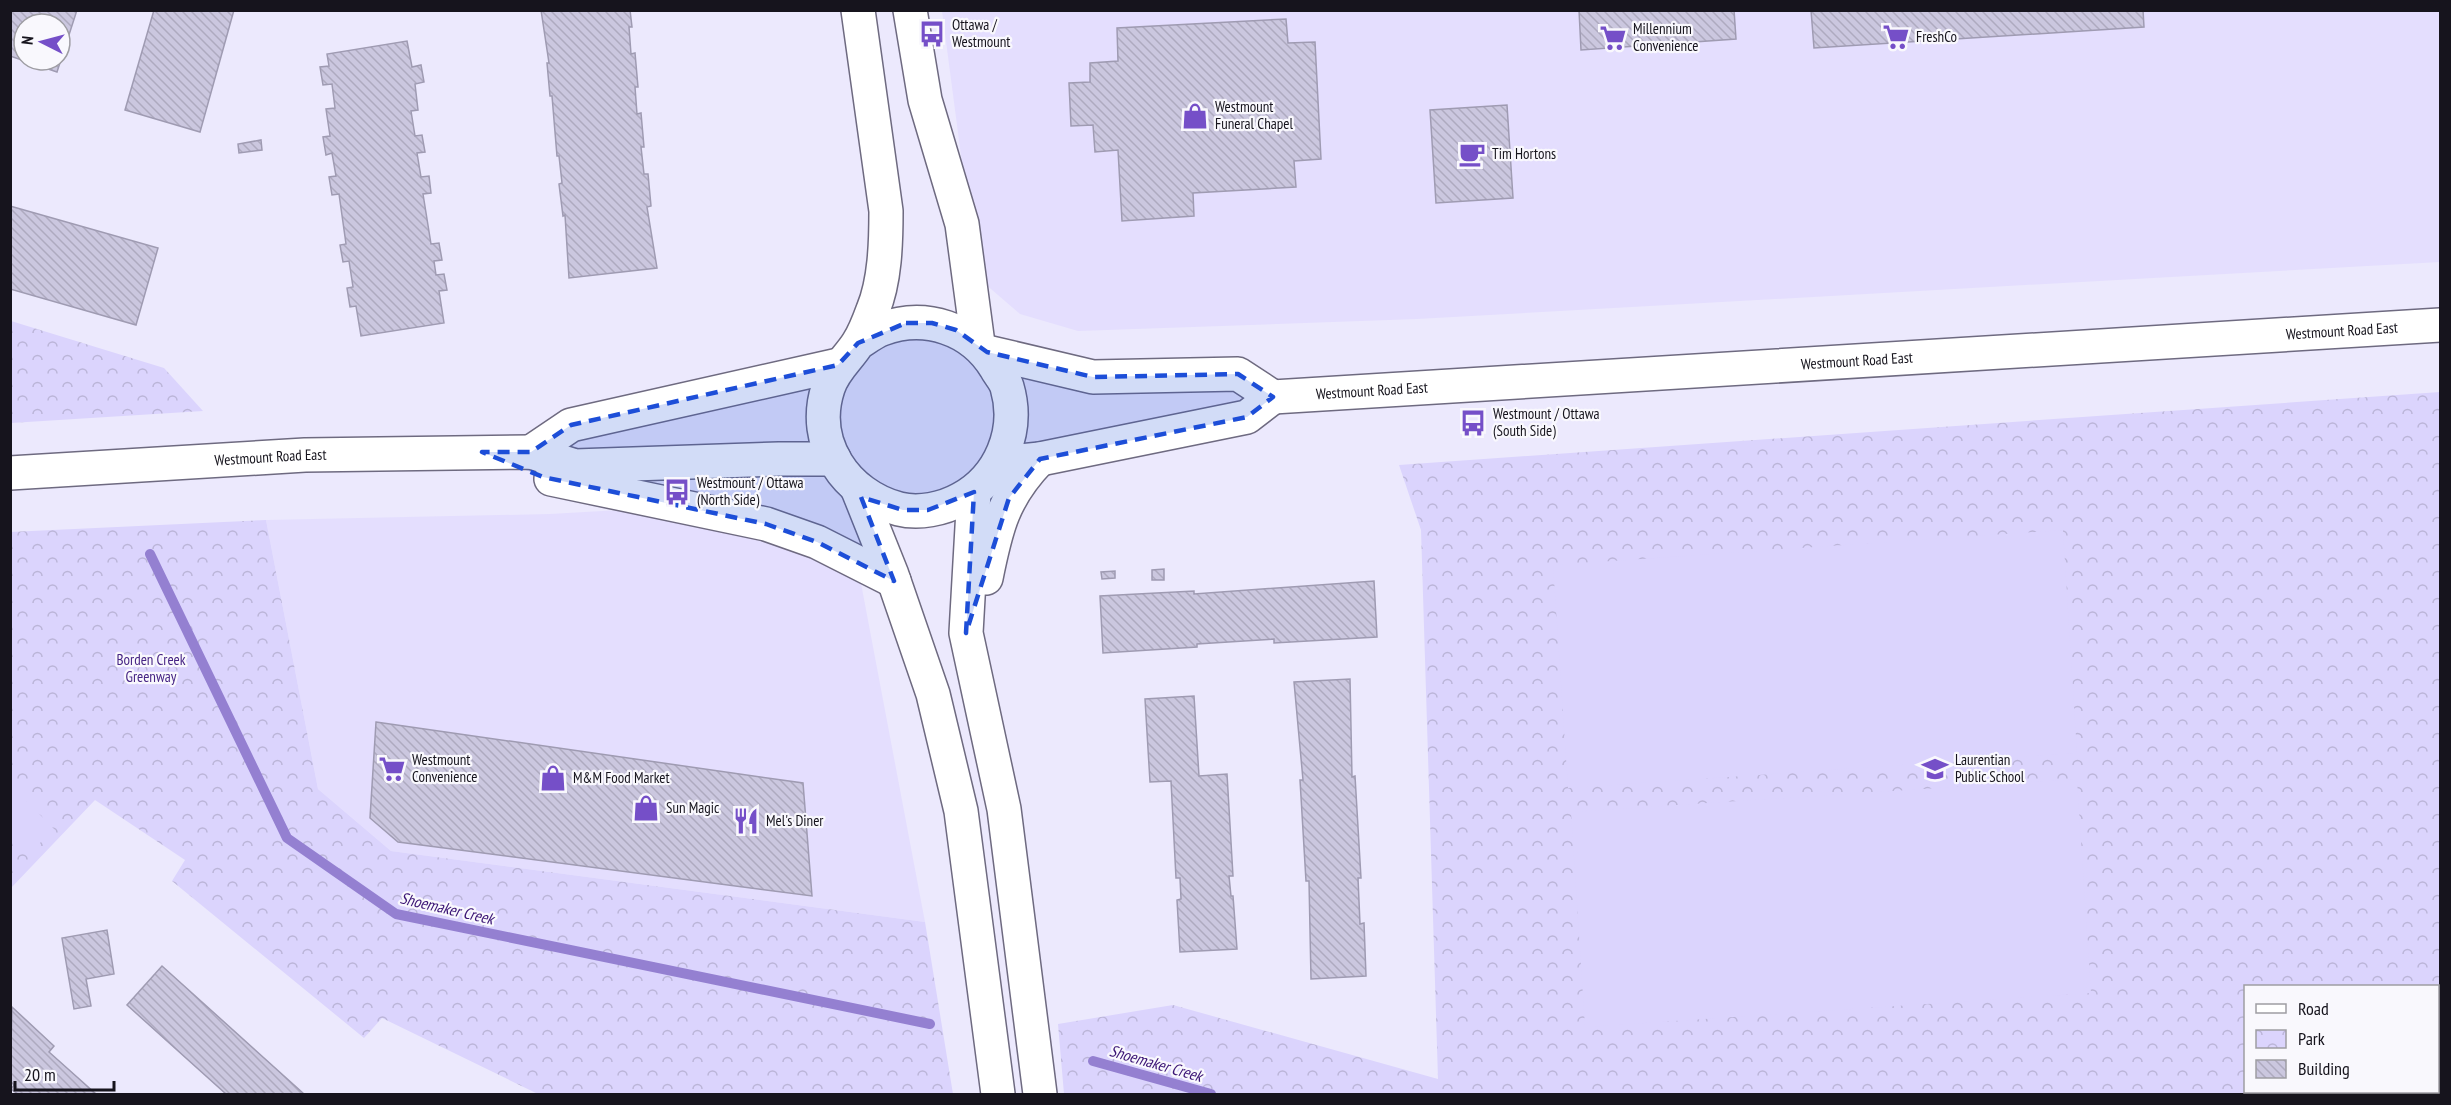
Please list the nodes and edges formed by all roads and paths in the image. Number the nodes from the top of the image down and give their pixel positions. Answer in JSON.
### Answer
{"nodes":[{"id":1,"x":858,"y":10,"type":"edge"},
{"id":2,"x":910,"y":10,"type":"edge"},
{"id":3,"x":2440,"y":325,"type":"edge"},
{"id":4,"x":982,"y":348,"type":"junction"},
{"id":5,"x":848,"y":354,"type":"junction"},
{"id":6,"x":1273,"y":398,"type":"junction"},
{"id":7,"x":482,"y":452,"type":"junction"},
{"id":8,"x":531,"y":452,"type":"junction"},
{"id":9,"x":834,"y":459,"type":"junction"},
{"id":10,"x":1040,"y":459,"type":"junction"},
{"id":11,"x":999,"y":463,"type":"junction"},
{"id":12,"x":10,"y":473,"type":"edge"},
{"id":13,"x":858,"y":490,"type":"junction"},
{"id":14,"x":974,"y":492,"type":"junction"},
{"id":15,"x":894,"y":581,"type":"junction"},
{"id":16,"x":966,"y":633,"type":"junction"},
{"id":17,"x":998,"y":1095,"type":"edge"},
{"id":18,"x":1040,"y":1095,"type":"edge"}],
"edges":[{"from":1,"to":5,"type":"main road"},
{"from":2,"to":4,"type":"main road"},
{"from":3,"to":6,"type":"main road","name":"Westmount Road East"},
{"from":4,"to":5,"type":"main road"},
{"from":4,"to":6,"type":"main road"},
{"from":4,"to":11,"type":"main road"},
{"from":5,"to":8,"type":"main road"},
{"from":5,"to":9,"type":"main road"},
{"from":6,"to":10,"type":"main road"},
{"from":7,"to":8,"type":"main road","name":"Westmount Road East"},
{"from":7,"to":12,"type":"main road","name":"Westmount Road East"},
{"from":7,"to":15,"type":"main road"},
{"from":8,"to":9,"type":"main road","name":"Westmount Road East"},
{"from":9,"to":13,"type":"main road"},
{"from":10,"to":11,"type":"main road"},
{"from":10,"to":16,"type":"main road"},
{"from":11,"to":14,"type":"main road"},
{"from":13,"to":14,"type":"main road"},
{"from":13,"to":15,"type":"main road"},
{"from":14,"to":16,"type":"main road"},
{"from":15,"to":17,"type":"main road"},
{"from":16,"to":18,"type":"main road"}]}
